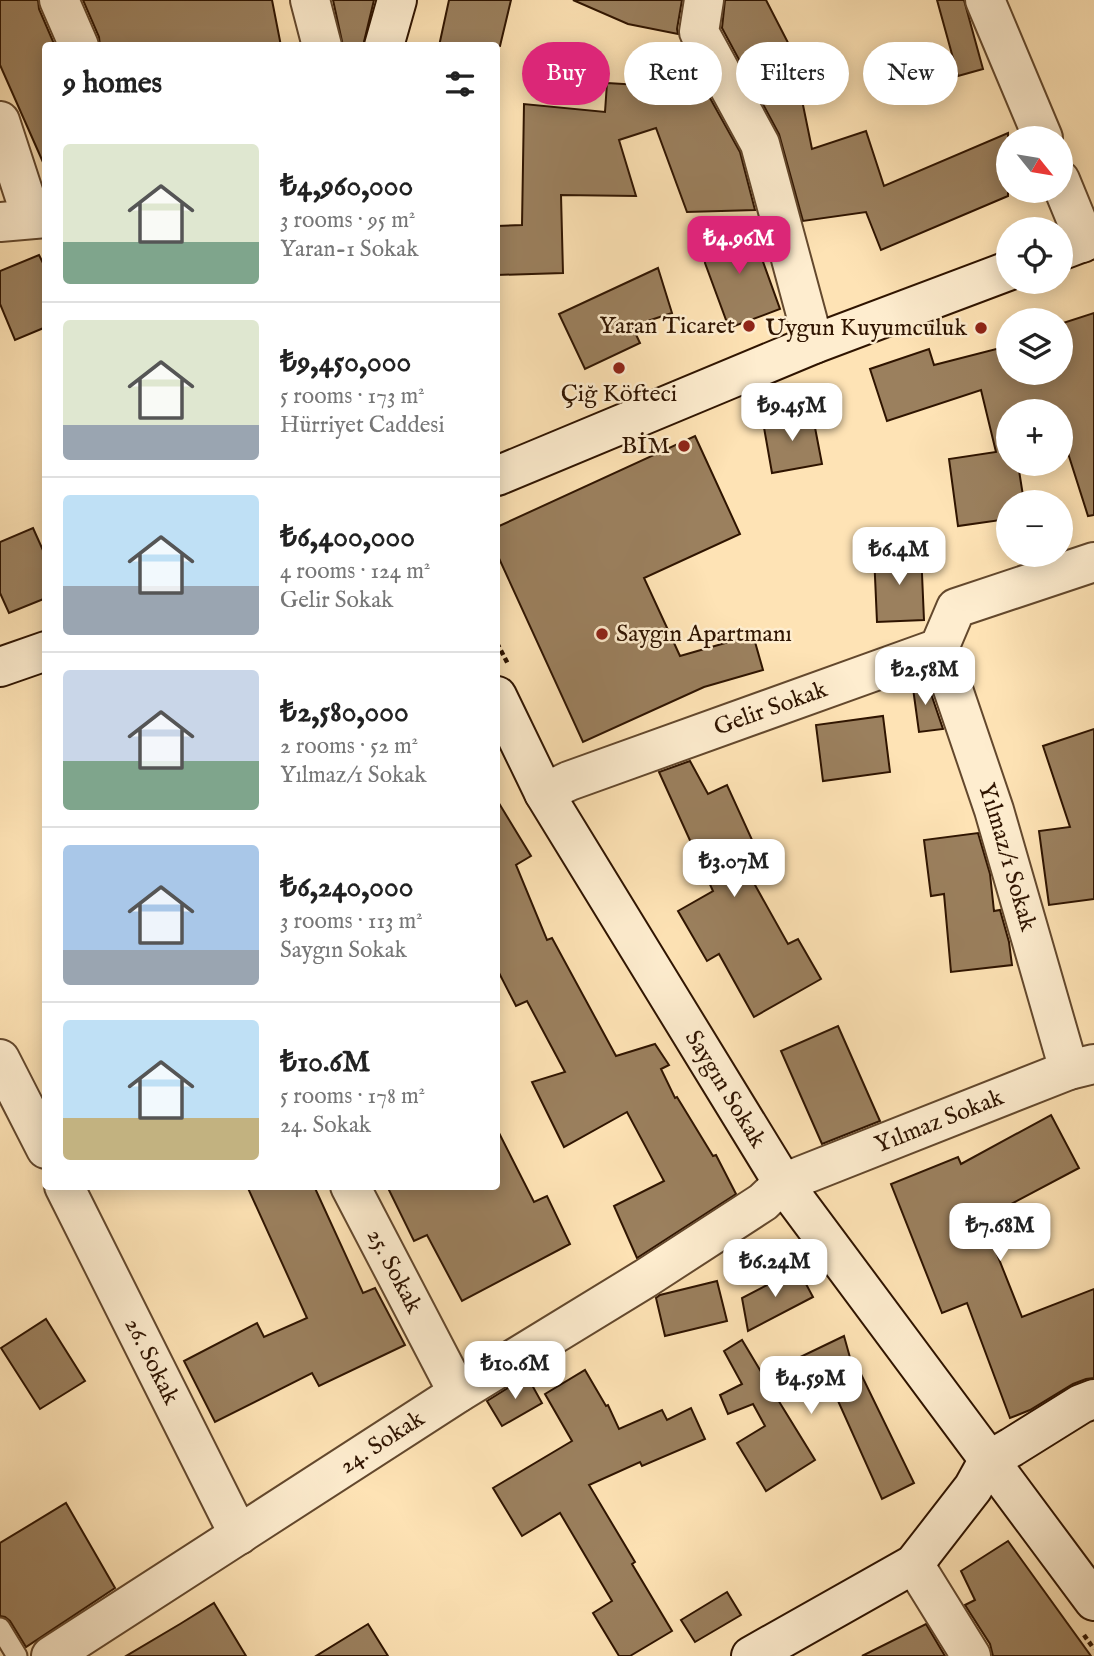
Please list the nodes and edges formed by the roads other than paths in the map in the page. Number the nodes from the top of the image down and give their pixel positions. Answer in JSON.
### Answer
{"nodes":[{"id":1,"x":59,"y":0,"type":"edge"},
{"id":2,"x":310,"y":0,"type":"edge"},
{"id":3,"x":397,"y":0,"type":"edge"},
{"id":4,"x":704,"y":0,"type":"edge"},
{"id":5,"x":985,"y":0,"type":"edge"},
{"id":6,"x":77,"y":42,"type":"edge"},
{"id":7,"x":321,"y":42,"type":"edge"},
{"id":8,"x":385,"y":42,"type":"edge"},
{"id":9,"x":0,"y":121,"type":"edge"},
{"id":10,"x":1038,"y":126,"type":"edge"},
{"id":11,"x":1069,"y":203,"type":"edge"},
{"id":12,"x":26,"y":220,"type":"edge"},
{"id":13,"x":1079,"y":244,"type":"edge"},
{"id":14,"x":996,"y":276,"type":"edge"},
{"id":15,"x":814,"y":344,"type":"junction"},
{"id":16,"x":500,"y":475,"type":"edge"},
{"id":17,"x":1094,"y":562,"type":"edge"},
{"id":18,"x":939,"y":648,"type":"junction"},
{"id":19,"x":42,"y":652,"type":"edge"},
{"id":20,"x":0,"y":667,"type":"edge"},
{"id":21,"x":500,"y":702,"type":"edge"},
{"id":22,"x":544,"y":793,"type":"junction"},
{"id":23,"x":0,"y":1059,"type":"edge"},
{"id":24,"x":1082,"y":1067,"type":"edge"},
{"id":25,"x":42,"y":1141,"type":"edge"},
{"id":26,"x":783,"y":1183,"type":"junction"},
{"id":27,"x":66,"y":1190,"type":"edge"},
{"id":28,"x":352,"y":1190,"type":"edge"},
{"id":29,"x":458,"y":1393,"type":"junction"},
{"id":30,"x":1094,"y":1399,"type":"edge"},
{"id":31,"x":988,"y":1461,"type":"junction"},
{"id":32,"x":239,"y":1535,"type":"junction"},
{"id":33,"x":914,"y":1564,"type":"junction"},
{"id":34,"x":1094,"y":1601,"type":"edge"},
{"id":35,"x":0,"y":1628,"type":"edge"},
{"id":36,"x":17,"y":1656,"type":"edge"},
{"id":37,"x":51,"y":1656,"type":"edge"},
{"id":38,"x":751,"y":1656,"type":"edge"},
{"id":39,"x":971,"y":1656,"type":"edge"}],
"edges":[{"from":1,"to":6,"type":"street"},
{"from":2,"to":7,"type":"street"},
{"from":3,"to":8,"type":"street"},
{"from":4,"to":15,"type":"street"},
{"from":5,"to":10,"type":"street"},
{"from":9,"to":12,"type":"street"},
{"from":11,"to":13,"type":"street"},
{"from":14,"to":15,"type":"street"},
{"from":15,"to":16,"type":"street"},
{"from":17,"to":18,"type":"street"},
{"from":18,"to":22,"type":"street","name":"Gelir Sokak"},
{"from":18,"to":24,"type":"street","name":"Yılmaz/1 Sokak"},
{"from":19,"to":20,"type":"street"},
{"from":21,"to":22,"type":"street","name":"Saygın Sokak"},
{"from":22,"to":26,"type":"street","name":"Saygın Sokak"},
{"from":23,"to":25,"type":"street"},
{"from":24,"to":26,"type":"street","name":"Yılmaz Sokak"},
{"from":26,"to":29,"type":"street","name":"24. Sokak"},
{"from":26,"to":31,"type":"street","name":"Saygın Sokak"},
{"from":27,"to":32,"type":"street","name":"26. Sokak"},
{"from":28,"to":29,"type":"street","name":"25. Sokak"},
{"from":29,"to":32,"type":"street","name":"24. Sokak"},
{"from":30,"to":31,"type":"street"},
{"from":31,"to":33,"type":"street"},
{"from":31,"to":34,"type":"street","name":"Saygın Sokak"},
{"from":32,"to":37,"type":"street","name":"24. Sokak"},
{"from":33,"to":38,"type":"street"},
{"from":33,"to":39,"type":"street"},
{"from":35,"to":36,"type":"lane"}]}
